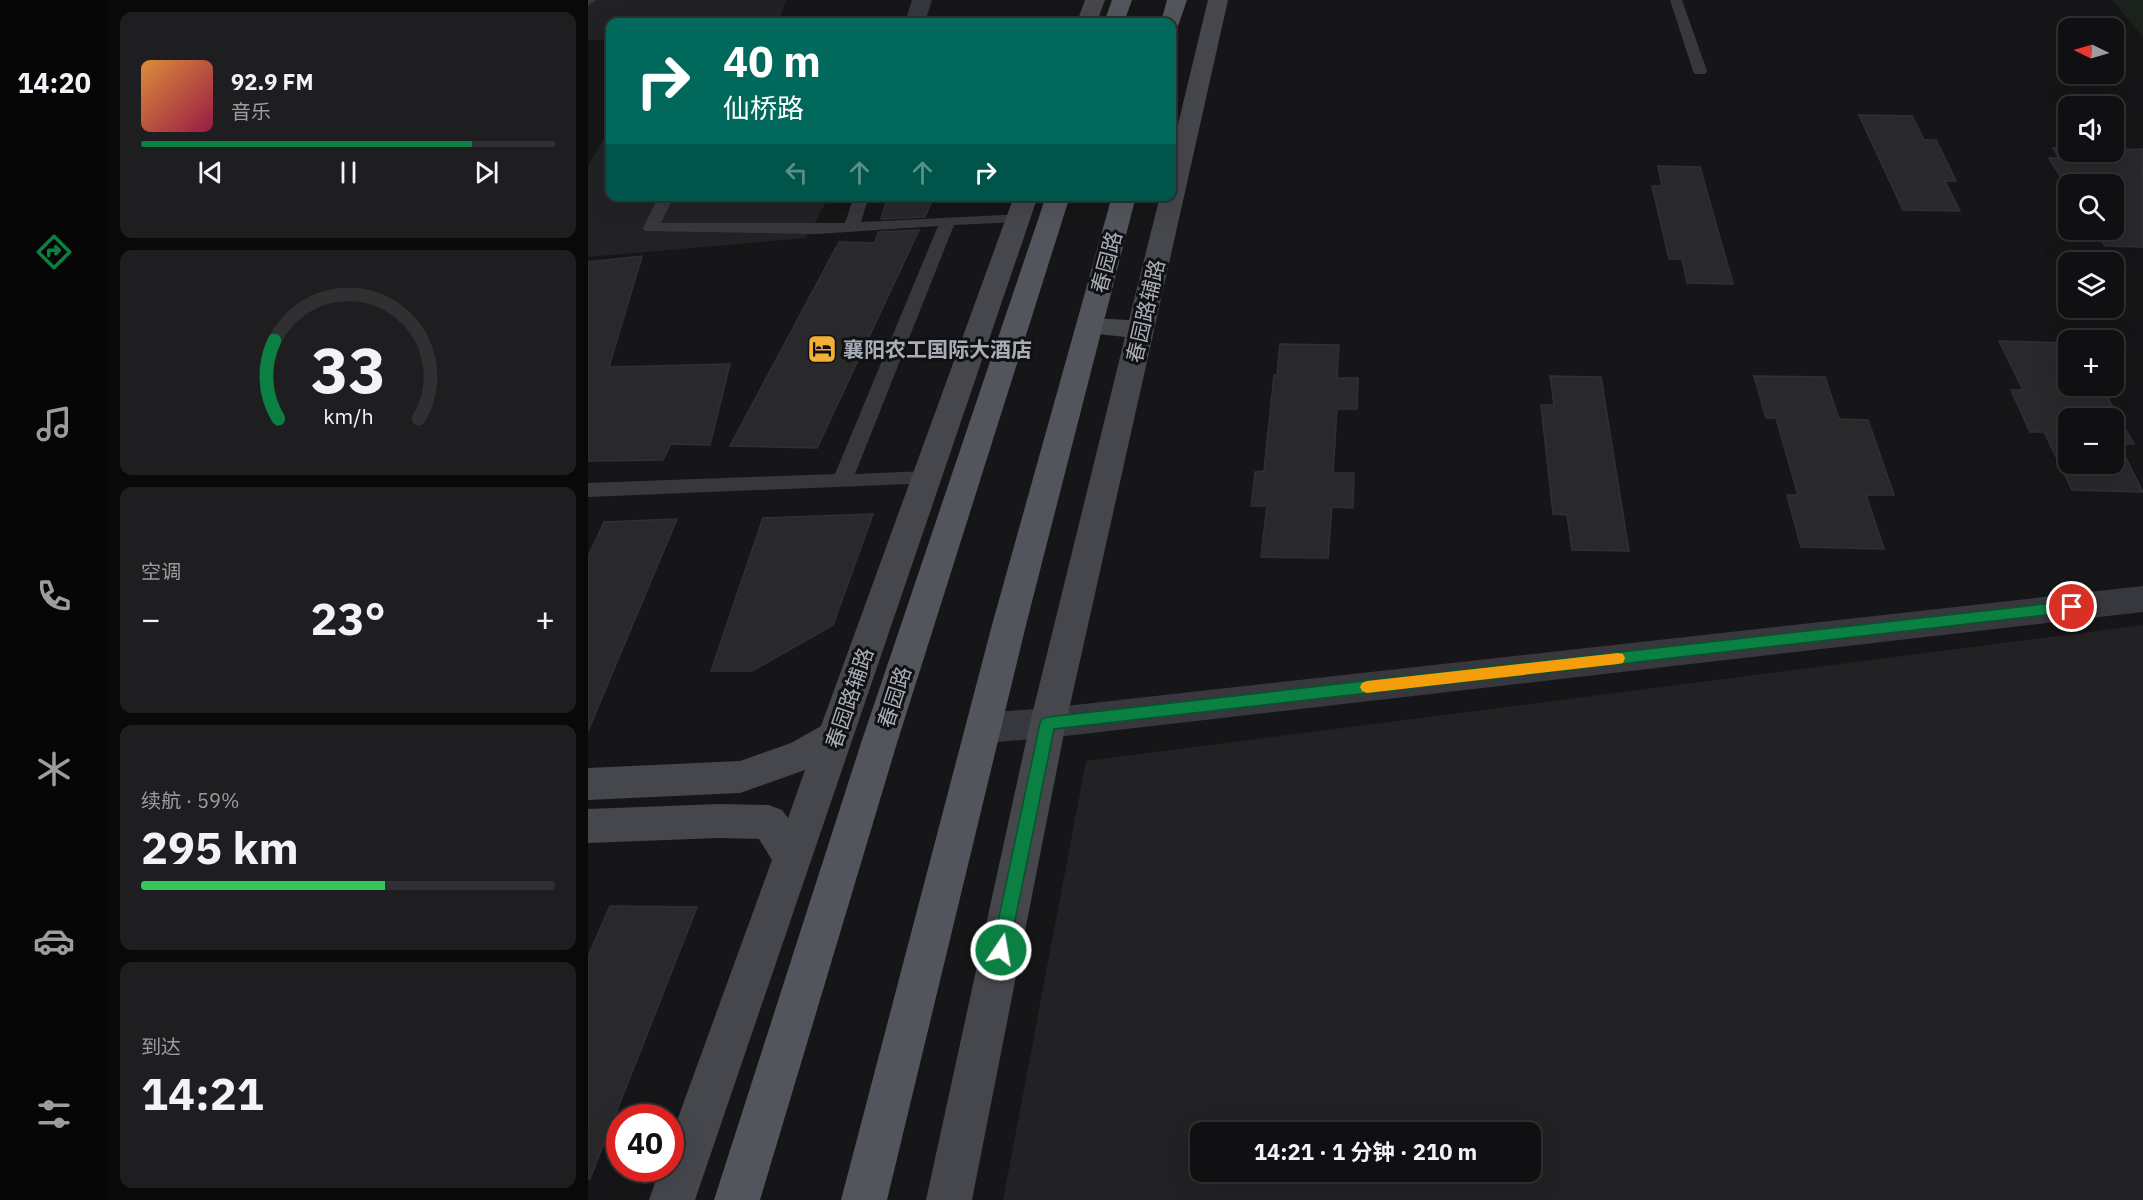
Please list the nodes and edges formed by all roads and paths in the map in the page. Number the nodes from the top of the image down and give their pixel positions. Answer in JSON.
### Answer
{"nodes":[{"id":1,"x":922,"y":0,"type":"edge"},
{"id":2,"x":1095,"y":0,"type":"edge"},
{"id":3,"x":1177,"y":0,"type":"edge"},
{"id":4,"x":1218,"y":0,"type":"edge"},
{"id":5,"x":1676,"y":0,"type":"edge"},
{"id":6,"x":916,"y":18,"type":"edge"},
{"id":7,"x":1088,"y":18,"type":"edge"},
{"id":8,"x":1172,"y":18,"type":"edge"},
{"id":9,"x":1700,"y":71,"type":"dead end"},
{"id":10,"x":1176,"y":177,"type":"edge"},
{"id":11,"x":664,"y":201,"type":"edge"},
{"id":12,"x":860,"y":201,"type":"edge"},
{"id":13,"x":1056,"y":201,"type":"edge"},
{"id":14,"x":1123,"y":201,"type":"edge"},
{"id":15,"x":1170,"y":201,"type":"edge"},
{"id":16,"x":1022,"y":207,"type":"edge"},
{"id":17,"x":948,"y":220,"type":"junction"},
{"id":18,"x":851,"y":227,"type":"junction"},
{"id":19,"x":1089,"y":326,"type":"junction"},
{"id":20,"x":1140,"y":329,"type":"junction"},
{"id":21,"x":926,"y":478,"type":"junction"},
{"id":22,"x":966,"y":479,"type":"junction"},
{"id":23,"x":842,"y":481,"type":"junction"},
{"id":24,"x":588,"y":490,"type":"edge"},
{"id":25,"x":2143,"y":598,"type":"edge"},
{"id":26,"x":1048,"y":723,"type":"junction"},
{"id":27,"x":983,"y":728,"type":"junction"},
{"id":28,"x":836,"y":736,"type":"junction"},
{"id":29,"x":588,"y":784,"type":"edge"},
{"id":30,"x":588,"y":826,"type":"edge"},
{"id":31,"x":793,"y":858,"type":"junction"},
{"id":32,"x":672,"y":1200,"type":"edge"},
{"id":33,"x":737,"y":1200,"type":"edge"},
{"id":34,"x":864,"y":1200,"type":"edge"},
{"id":35,"x":949,"y":1200,"type":"edge"}],
"edges":[{"from":1,"to":6,"type":"street"},
{"from":2,"to":7,"type":"street"},
{"from":3,"to":8,"type":"main road"},
{"from":4,"to":10,"type":"street","name":"春园路辅路"},
{"from":5,"to":9,"type":"lane"},
{"from":11,"to":18,"type":"lane"},
{"from":12,"to":18,"type":"lane"},
{"from":13,"to":22,"type":"main road","name":"春园路"},
{"from":14,"to":19,"type":"main road","name":"春园路"},
{"from":15,"to":20,"type":"street","name":"春园路辅路"},
{"from":16,"to":17,"type":"lane"},
{"from":16,"to":21,"type":"street","name":"春园路辅路"},
{"from":17,"to":18,"type":"lane"},
{"from":17,"to":23,"type":"lane"},
{"from":19,"to":20,"type":"street"},
{"from":19,"to":27,"type":"main road","name":"春园路"},
{"from":20,"to":26,"type":"street","name":"春园路辅路"},
{"from":21,"to":22,"type":"street"},
{"from":21,"to":23,"type":"lane"},
{"from":21,"to":28,"type":"street","name":"春园路辅路"},
{"from":22,"to":33,"type":"main road","name":"春园路"},
{"from":23,"to":24,"type":"lane"},
{"from":25,"to":26,"type":"street"},
{"from":26,"to":27,"type":"street"},
{"from":26,"to":35,"type":"street","name":"春园路辅路"},
{"from":27,"to":34,"type":"main road","name":"春园路"},
{"from":28,"to":29,"type":"street"},
{"from":28,"to":31,"type":"street","name":"春园路辅路"},
{"from":30,"to":31,"type":"street"},
{"from":31,"to":32,"type":"street","name":"春园路辅路"}]}
